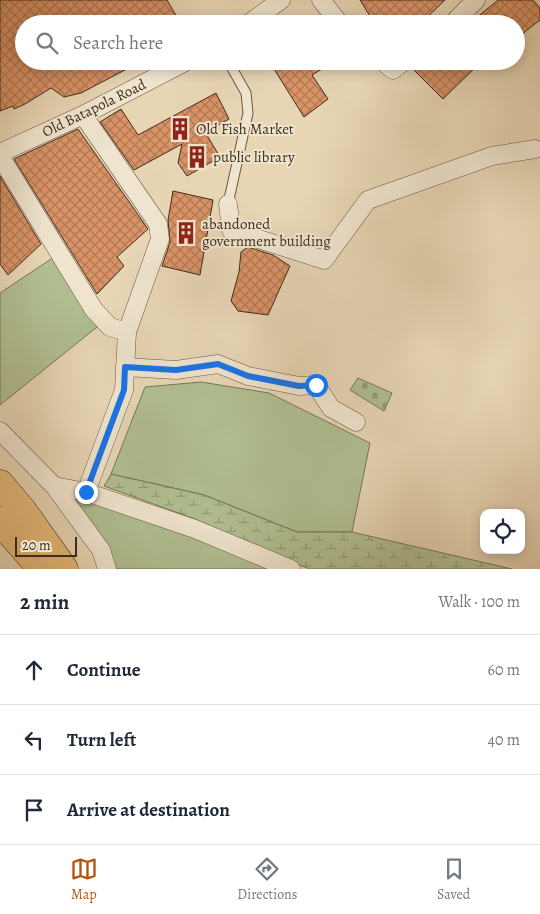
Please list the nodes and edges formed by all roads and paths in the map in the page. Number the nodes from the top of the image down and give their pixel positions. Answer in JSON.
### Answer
{"nodes":[{"id":1,"x":281,"y":0,"type":"edge"},
{"id":2,"x":322,"y":0,"type":"edge"},
{"id":3,"x":476,"y":0,"type":"edge"},
{"id":4,"x":260,"y":15,"type":"edge"},
{"id":5,"x":333,"y":15,"type":"edge"},
{"id":6,"x":461,"y":15,"type":"edge"},
{"id":7,"x":170,"y":70,"type":"edge"},
{"id":8,"x":233,"y":70,"type":"edge"},
{"id":9,"x":83,"y":115,"type":"junction"},
{"id":10,"x":534,"y":149,"type":"dead end"},
{"id":11,"x":0,"y":154,"type":"edge"},
{"id":12,"x":228,"y":204,"type":"joint"},
{"id":13,"x":126,"y":332,"type":"junction"},
{"id":14,"x":125,"y":367,"type":"junction"},
{"id":15,"x":356,"y":422,"type":"dead end"},
{"id":16,"x":0,"y":431,"type":"edge"},
{"id":17,"x":0,"y":484,"type":"edge"},
{"id":18,"x":54,"y":486,"type":"junction"},
{"id":19,"x":86,"y":492,"type":"junction"},
{"id":20,"x":0,"y":521,"type":"edge"},
{"id":21,"x":39,"y":569,"type":"edge"},
{"id":22,"x":64,"y":569,"type":"edge"},
{"id":23,"x":107,"y":569,"type":"edge"},
{"id":24,"x":291,"y":569,"type":"edge"}],
"edges":[{"from":1,"to":4,"type":"street"},
{"from":2,"to":5,"type":"street"},
{"from":3,"to":6,"type":"street"},
{"from":7,"to":9,"type":"street","name":"Old Batapola Road"},
{"from":8,"to":12,"type":"lane"},
{"from":9,"to":11,"type":"street","name":"Old Batapola Road"},
{"from":9,"to":13,"type":"street"},
{"from":10,"to":12,"type":"street"},
{"from":11,"to":13,"type":"street"},
{"from":13,"to":14,"type":"street"},
{"from":14,"to":15,"type":"street"},
{"from":14,"to":19,"type":"street"},
{"from":16,"to":18,"type":"street"},
{"from":17,"to":22,"type":"highway"},
{"from":18,"to":19,"type":"street"},
{"from":18,"to":23,"type":"street"},
{"from":19,"to":24,"type":"street"},
{"from":20,"to":21,"type":"highway"}]}
